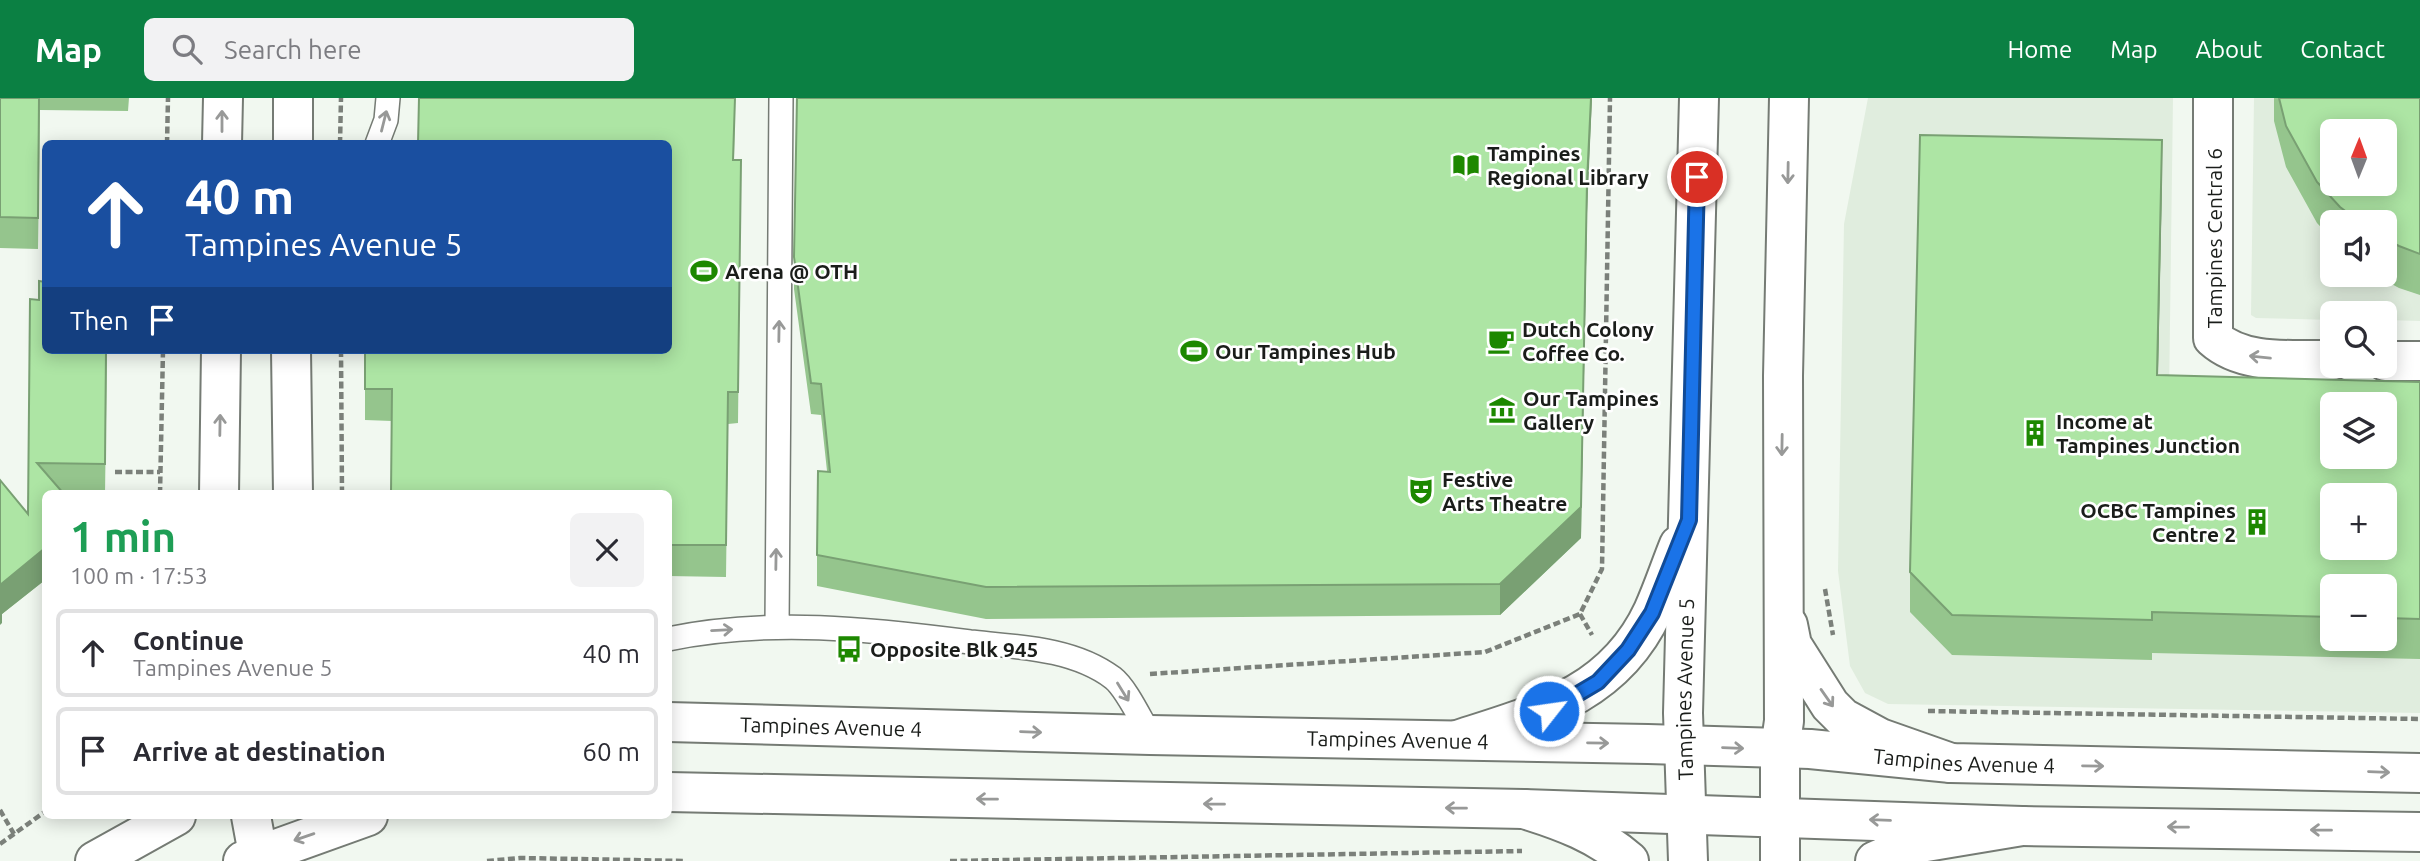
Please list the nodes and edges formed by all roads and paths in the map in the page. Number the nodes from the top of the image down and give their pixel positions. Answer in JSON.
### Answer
{"nodes":[{"id":1,"x":168,"y":98,"type":"edge"},
{"id":2,"x":223,"y":98,"type":"edge"},
{"id":3,"x":293,"y":98,"type":"edge"},
{"id":4,"x":341,"y":98,"type":"edge"},
{"id":5,"x":388,"y":98,"type":"edge"},
{"id":6,"x":781,"y":98,"type":"edge"},
{"id":7,"x":1610,"y":98,"type":"edge"},
{"id":8,"x":1699,"y":98,"type":"edge"},
{"id":9,"x":1789,"y":98,"type":"edge"},
{"id":10,"x":2214,"y":98,"type":"edge"},
{"id":11,"x":167,"y":140,"type":"edge"},
{"id":12,"x":222,"y":140,"type":"edge"},
{"id":13,"x":293,"y":140,"type":"edge"},
{"id":14,"x":340,"y":140,"type":"edge"},
{"id":15,"x":378,"y":140,"type":"edge"},
{"id":16,"x":163,"y":354,"type":"edge"},
{"id":17,"x":221,"y":354,"type":"edge"},
{"id":18,"x":291,"y":354,"type":"edge"},
{"id":19,"x":341,"y":354,"type":"edge"},
{"id":20,"x":2320,"y":360,"type":"edge"},
{"id":21,"x":2397,"y":361,"type":"edge"},
{"id":22,"x":2420,"y":361,"type":"edge"},
{"id":23,"x":115,"y":472,"type":"dead end"},
{"id":24,"x":160,"y":472,"type":"junction"},
{"id":25,"x":160,"y":490,"type":"edge"},
{"id":26,"x":219,"y":490,"type":"edge"},
{"id":27,"x":293,"y":490,"type":"edge"},
{"id":28,"x":342,"y":490,"type":"edge"},
{"id":29,"x":1689,"y":520,"type":"junction"},
{"id":30,"x":1781,"y":593,"type":"junction"},
{"id":31,"x":777,"y":627,"type":"junction"},
{"id":32,"x":672,"y":638,"type":"edge"},
{"id":33,"x":1115,"y":679,"type":"junction"},
{"id":34,"x":1917,"y":711,"type":"dead end"},
{"id":35,"x":2420,"y":719,"type":"edge"},
{"id":36,"x":672,"y":722,"type":"edge"},
{"id":37,"x":1150,"y":735,"type":"junction"},
{"id":38,"x":1457,"y":740,"type":"junction"},
{"id":39,"x":1686,"y":747,"type":"junction"},
{"id":40,"x":1780,"y":750,"type":"junction"},
{"id":41,"x":1951,"y":763,"type":"junction"},
{"id":42,"x":2420,"y":774,"type":"edge"},
{"id":43,"x":672,"y":792,"type":"edge"},
{"id":44,"x":1524,"y":809,"type":"junction"},
{"id":45,"x":0,"y":810,"type":"edge"},
{"id":46,"x":42,"y":814,"type":"edge"},
{"id":47,"x":1688,"y":814,"type":"junction"},
{"id":48,"x":1781,"y":816,"type":"junction"},
{"id":49,"x":251,"y":819,"type":"edge"},
{"id":50,"x":351,"y":819,"type":"edge"},
{"id":51,"x":150,"y":824,"type":"edge"},
{"id":52,"x":2022,"y":826,"type":"junction"},
{"id":53,"x":2420,"y":832,"type":"edge"},
{"id":54,"x":14,"y":834,"type":"junction"},
{"id":55,"x":0,"y":844,"type":"edge"},
{"id":56,"x":1536,"y":851,"type":"dead end"},
{"id":57,"x":250,"y":857,"type":"edge"},
{"id":58,"x":497,"y":860,"type":"edge"},
{"id":59,"x":547,"y":860,"type":"edge"},
{"id":60,"x":94,"y":861,"type":"edge"},
{"id":61,"x":487,"y":861,"type":"edge"},
{"id":62,"x":653,"y":861,"type":"edge"},
{"id":63,"x":685,"y":861,"type":"edge"},
{"id":64,"x":950,"y":861,"type":"edge"},
{"id":65,"x":1629,"y":861,"type":"edge"},
{"id":66,"x":1688,"y":861,"type":"edge"},
{"id":67,"x":1780,"y":861,"type":"edge"},
{"id":68,"x":1875,"y":861,"type":"edge"}],
"edges":[{"from":1,"to":11,"type":"path"},
{"from":12,"to":2,"type":"main road","one_way":true},
{"from":3,"to":13,"type":"main road"},
{"from":4,"to":14,"type":"path"},
{"from":15,"to":5,"type":"lane","one_way":true},
{"from":31,"to":6,"type":"lane","one_way":true},
{"from":7,"to":33,"type":"path"},
{"from":8,"to":29,"type":"main road","name":"Tampines Avenue 5"},
{"from":9,"to":30,"type":"main road","one_way":true},
{"from":20,"to":10,"type":"main road","name":"Tampines Central 6","one_way":true},
{"from":16,"to":24,"type":"path"},
{"from":26,"to":17,"type":"main road","one_way":true},
{"from":18,"to":27,"type":"main road"},
{"from":19,"to":28,"type":"path"},
{"from":21,"to":22,"type":"main road"},
{"from":23,"to":24,"type":"path"},
{"from":24,"to":25,"type":"path"},
{"from":29,"to":38,"type":"main road"},
{"from":29,"to":39,"type":"main road","name":"Tampines Avenue 5"},
{"from":30,"to":40,"type":"main road"},
{"from":30,"to":41,"type":"main road","one_way":true},
{"from":32,"to":31,"type":"lane","one_way":true},
{"from":31,"to":33,"type":"lane"},
{"from":33,"to":37,"type":"lane","one_way":true},
{"from":34,"to":35,"type":"path"},
{"from":36,"to":37,"type":"main road","name":"Tampines Avenue 4","one_way":true},
{"from":37,"to":38,"type":"main road","name":"Tampines Avenue 4"},
{"from":38,"to":39,"type":"main road","name":"Tampines Avenue 4","one_way":true},
{"from":39,"to":40,"type":"main road","name":"Tampines Avenue 4","one_way":true},
{"from":39,"to":47,"type":"main road","name":"Tampines Avenue 5"},
{"from":40,"to":41,"type":"main road","name":"Tampines Avenue 4"},
{"from":40,"to":48,"type":"main road"},
{"from":41,"to":42,"type":"main road","name":"Tampines Avenue 4","one_way":true},
{"from":44,"to":43,"type":"main road","one_way":true},
{"from":44,"to":47,"type":"main road"},
{"from":44,"to":65,"type":"main road"},
{"from":45,"to":54,"type":"path"},
{"from":46,"to":54,"type":"path"},
{"from":47,"to":48,"type":"main road"},
{"from":47,"to":66,"type":"main road","name":"Tampines Avenue 5"},
{"from":52,"to":48,"type":"main road","one_way":true},
{"from":48,"to":67,"type":"main road"},
{"from":49,"to":57,"type":"main road"},
{"from":50,"to":57,"type":"main road","one_way":true},
{"from":51,"to":60,"type":"main road"},
{"from":53,"to":52,"type":"main road","one_way":true},
{"from":52,"to":68,"type":"main road"},
{"from":54,"to":55,"type":"path"},
{"from":56,"to":64,"type":"path"},
{"from":58,"to":59,"type":"path"},
{"from":58,"to":61,"type":"path"},
{"from":59,"to":62,"type":"path"},
{"from":62,"to":63,"type":"path"}]}
